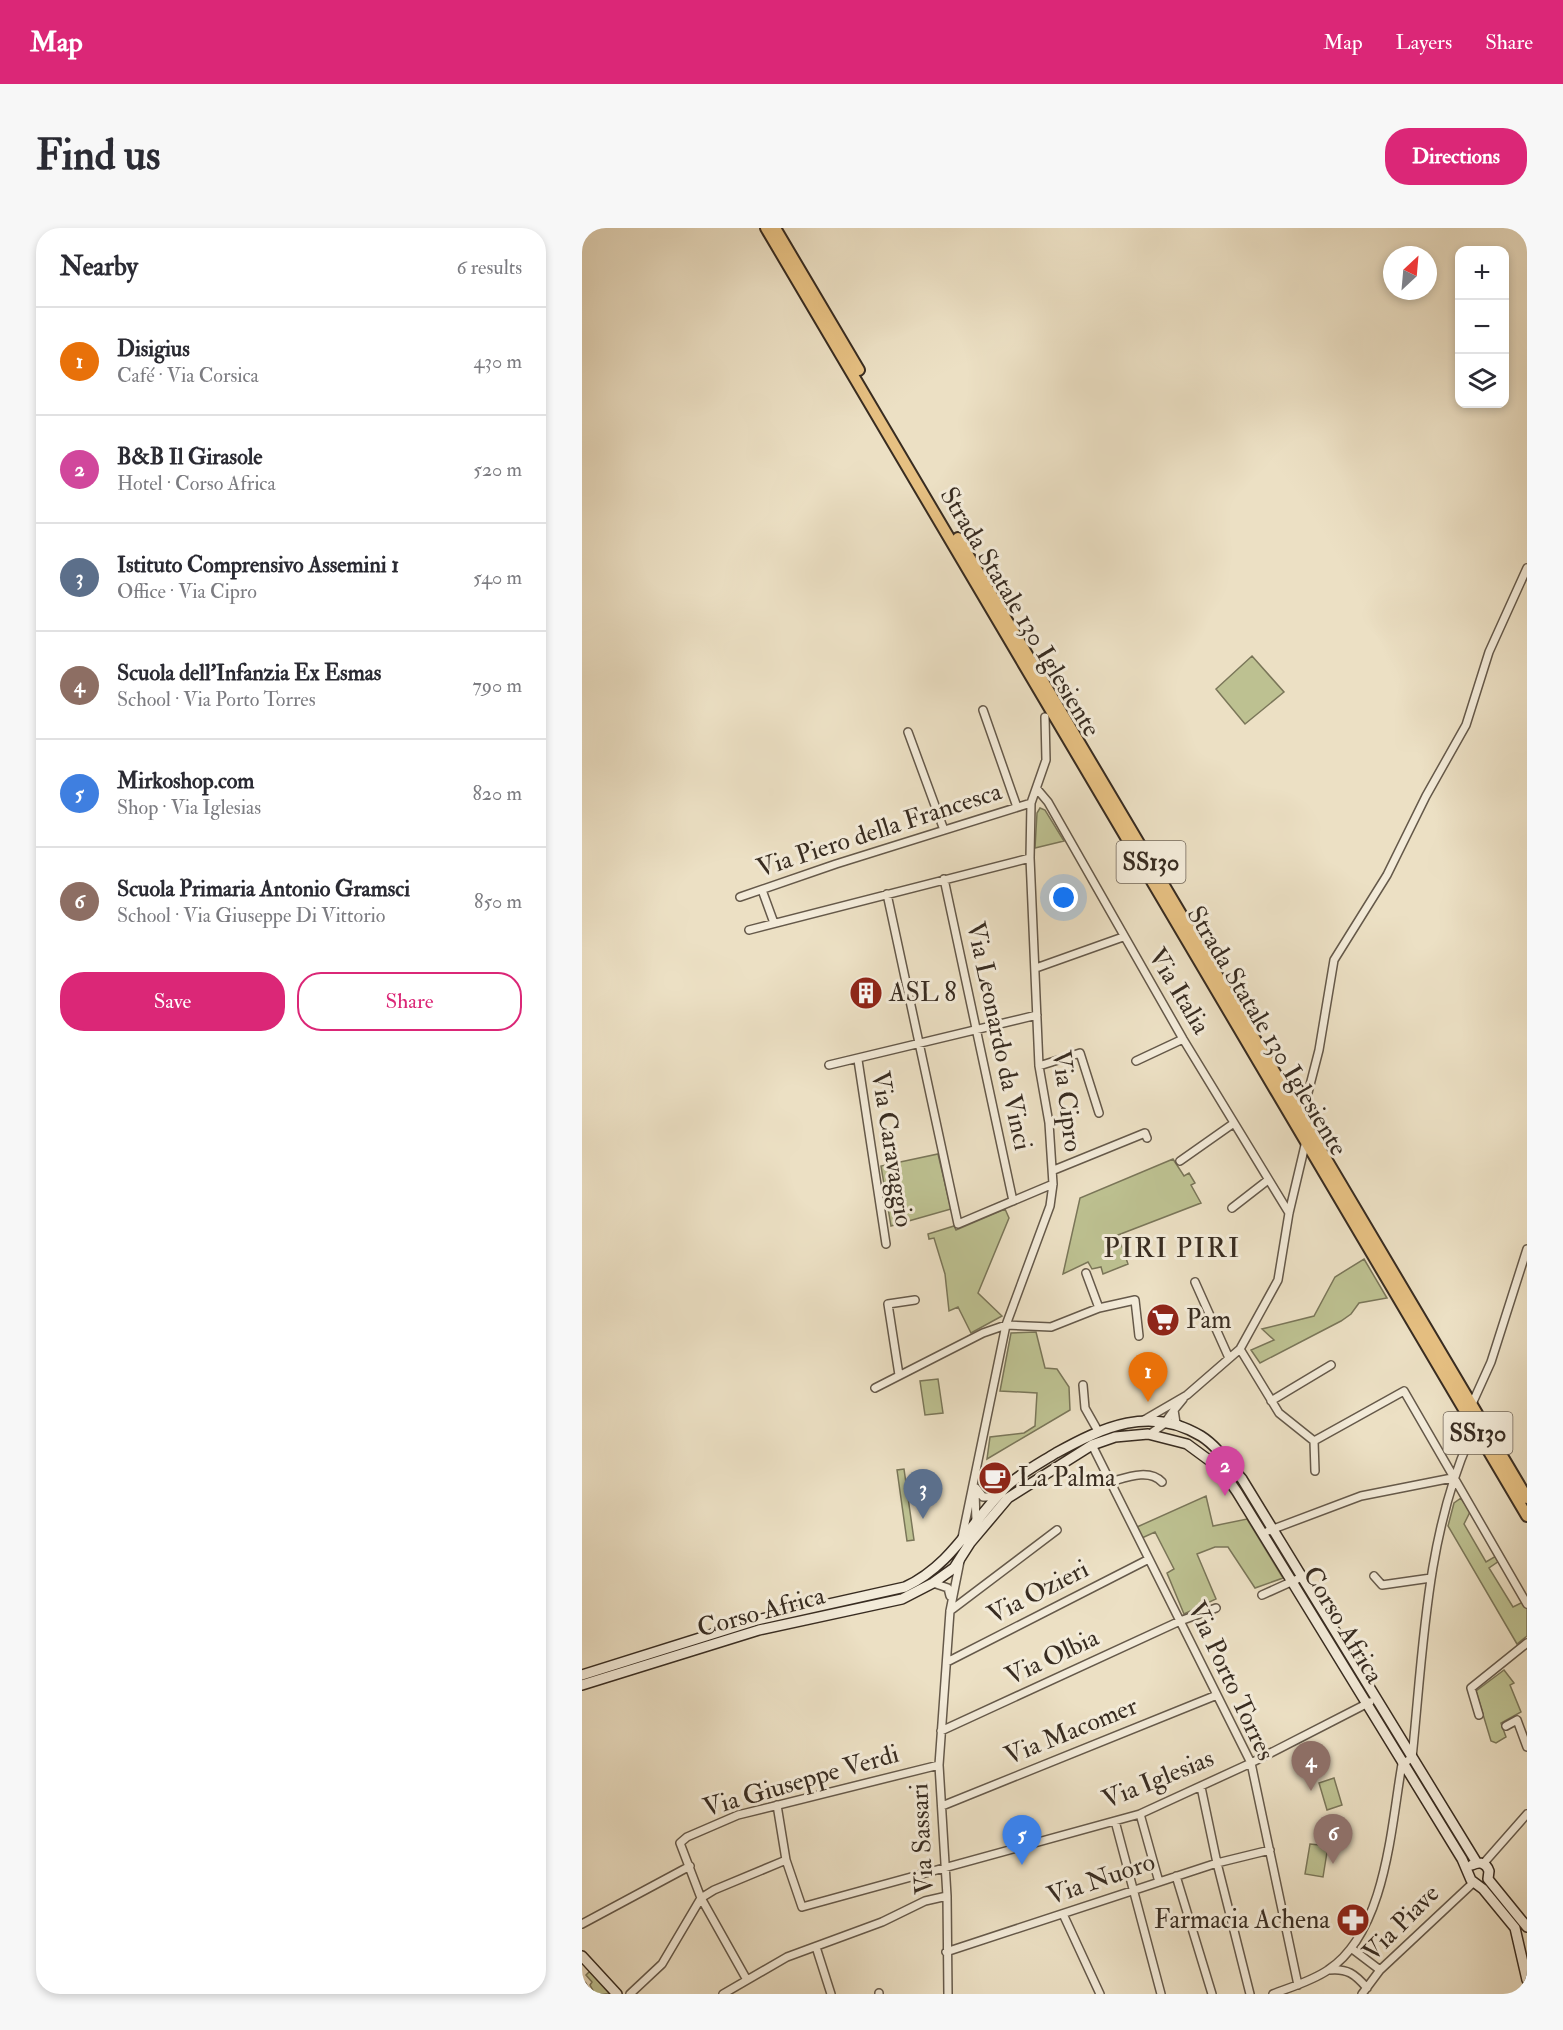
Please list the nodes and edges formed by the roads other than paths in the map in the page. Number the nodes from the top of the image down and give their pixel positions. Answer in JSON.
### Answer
{"nodes":[{"id":1,"x":766,"y":228,"type":"edge"},
{"id":2,"x":775,"y":228,"type":"edge"},
{"id":3,"x":1527,"y":568,"type":"edge"},
{"id":4,"x":983,"y":710,"type":"dead end"},
{"id":5,"x":1045,"y":717,"type":"dead end"},
{"id":6,"x":908,"y":732,"type":"dead end"},
{"id":7,"x":1037,"y":789,"type":"junction"},
{"id":8,"x":1031,"y":803,"type":"junction"},
{"id":9,"x":1017,"y":807,"type":"junction"},
{"id":10,"x":944,"y":830,"type":"junction"},
{"id":11,"x":1030,"y":858,"type":"junction"},
{"id":12,"x":944,"y":879,"type":"junction"},
{"id":13,"x":762,"y":890,"type":"junction"},
{"id":14,"x":887,"y":894,"type":"junction"},
{"id":15,"x":740,"y":897,"type":"dead end"},
{"id":16,"x":774,"y":923,"type":"junction"},
{"id":17,"x":749,"y":930,"type":"dead end"},
{"id":18,"x":1123,"y":937,"type":"junction"},
{"id":19,"x":1036,"y":968,"type":"junction"},
{"id":20,"x":1036,"y":1015,"type":"junction"},
{"id":21,"x":976,"y":1030,"type":"junction"},
{"id":22,"x":1183,"y":1039,"type":"junction"},
{"id":23,"x":921,"y":1045,"type":"junction"},
{"id":24,"x":858,"y":1060,"type":"junction"},
{"id":25,"x":1136,"y":1061,"type":"dead end"},
{"id":26,"x":829,"y":1065,"type":"dead end"},
{"id":27,"x":1039,"y":1066,"type":"junction"},
{"id":28,"x":1099,"y":1113,"type":"dead end"},
{"id":29,"x":1302,"y":1116,"type":"junction"},
{"id":30,"x":1234,"y":1124,"type":"junction"},
{"id":31,"x":1147,"y":1138,"type":"dead end"},
{"id":32,"x":1306,"y":1141,"type":"junction"},
{"id":33,"x":1180,"y":1161,"type":"dead end"},
{"id":34,"x":1054,"y":1170,"type":"junction"},
{"id":35,"x":1268,"y":1180,"type":"junction"},
{"id":36,"x":1053,"y":1184,"type":"junction"},
{"id":37,"x":1013,"y":1201,"type":"junction"},
{"id":38,"x":1232,"y":1208,"type":"dead end"},
{"id":39,"x":1288,"y":1213,"type":"junction"},
{"id":40,"x":886,"y":1244,"type":"dead end"},
{"id":41,"x":1527,"y":1249,"type":"edge"},
{"id":42,"x":1086,"y":1272,"type":"dead end"},
{"id":43,"x":1195,"y":1281,"type":"dead end"},
{"id":44,"x":915,"y":1300,"type":"dead end"},
{"id":45,"x":1099,"y":1308,"type":"junction"},
{"id":46,"x":1006,"y":1325,"type":"junction"},
{"id":47,"x":1139,"y":1336,"type":"dead end"},
{"id":48,"x":1240,"y":1349,"type":"junction"},
{"id":49,"x":1229,"y":1358,"type":"junction"},
{"id":50,"x":1331,"y":1365,"type":"dead end"},
{"id":51,"x":899,"y":1376,"type":"junction"},
{"id":52,"x":1083,"y":1385,"type":"dead end"},
{"id":53,"x":875,"y":1388,"type":"dead end"},
{"id":54,"x":1186,"y":1395,"type":"junction"},
{"id":55,"x":1271,"y":1401,"type":"junction"},
{"id":56,"x":1472,"y":1404,"type":"junction"},
{"id":57,"x":1174,"y":1410,"type":"junction"},
{"id":58,"x":1144,"y":1420,"type":"junction"},
{"id":59,"x":1164,"y":1424,"type":"junction"},
{"id":60,"x":1182,"y":1427,"type":"junction"},
{"id":61,"x":1098,"y":1431,"type":"junction"},
{"id":62,"x":1150,"y":1434,"type":"junction"},
{"id":63,"x":1469,"y":1440,"type":"dead end"},
{"id":64,"x":1314,"y":1441,"type":"junction"},
{"id":65,"x":1092,"y":1445,"type":"junction"},
{"id":66,"x":1315,"y":1471,"type":"dead end"},
{"id":67,"x":1452,"y":1478,"type":"junction"},
{"id":68,"x":974,"y":1482,"type":"junction"},
{"id":69,"x":1110,"y":1482,"type":"junction"},
{"id":70,"x":1162,"y":1482,"type":"dead end"},
{"id":71,"x":1009,"y":1485,"type":"junction"},
{"id":72,"x":1527,"y":1498,"type":"edge"},
{"id":73,"x":1527,"y":1516,"type":"edge"},
{"id":74,"x":977,"y":1518,"type":"junction"},
{"id":75,"x":1273,"y":1528,"type":"junction"},
{"id":76,"x":1058,"y":1530,"type":"dead end"},
{"id":77,"x":1263,"y":1533,"type":"junction"},
{"id":78,"x":963,"y":1542,"type":"junction"},
{"id":79,"x":961,"y":1558,"type":"junction"},
{"id":80,"x":1149,"y":1559,"type":"junction"},
{"id":81,"x":936,"y":1568,"type":"junction"},
{"id":82,"x":950,"y":1570,"type":"junction"},
{"id":83,"x":1374,"y":1576,"type":"dead end"},
{"id":84,"x":1302,"y":1577,"type":"junction"},
{"id":85,"x":1431,"y":1578,"type":"junction"},
{"id":86,"x":1292,"y":1581,"type":"junction"},
{"id":87,"x":933,"y":1583,"type":"junction"},
{"id":88,"x":1262,"y":1595,"type":"dead end"},
{"id":89,"x":950,"y":1596,"type":"junction"},
{"id":90,"x":1527,"y":1604,"type":"edge"},
{"id":91,"x":1216,"y":1608,"type":"dead end"},
{"id":92,"x":950,"y":1611,"type":"junction"},
{"id":93,"x":1180,"y":1621,"type":"junction"},
{"id":94,"x":1527,"y":1643,"type":"edge"},
{"id":95,"x":947,"y":1662,"type":"junction"},
{"id":96,"x":582,"y":1675,"type":"edge"},
{"id":97,"x":582,"y":1685,"type":"edge"},
{"id":98,"x":1216,"y":1695,"type":"junction"},
{"id":99,"x":1371,"y":1702,"type":"junction"},
{"id":100,"x":1479,"y":1715,"type":"dead end"},
{"id":101,"x":1506,"y":1726,"type":"dead end"},
{"id":102,"x":941,"y":1731,"type":"junction"},
{"id":103,"x":1527,"y":1747,"type":"edge"},
{"id":104,"x":1412,"y":1758,"type":"junction"},
{"id":105,"x":1251,"y":1763,"type":"junction"},
{"id":106,"x":1402,"y":1764,"type":"junction"},
{"id":107,"x":939,"y":1765,"type":"junction"},
{"id":108,"x":1201,"y":1787,"type":"junction"},
{"id":109,"x":777,"y":1805,"type":"junction"},
{"id":110,"x":942,"y":1806,"type":"junction"},
{"id":111,"x":1140,"y":1814,"type":"junction"},
{"id":112,"x":1527,"y":1814,"type":"edge"},
{"id":113,"x":1115,"y":1821,"type":"junction"},
{"id":114,"x":1270,"y":1850,"type":"junction"},
{"id":115,"x":786,"y":1860,"type":"junction"},
{"id":116,"x":1217,"y":1863,"type":"junction"},
{"id":117,"x":1484,"y":1864,"type":"junction"},
{"id":118,"x":690,"y":1866,"type":"junction"},
{"id":119,"x":945,"y":1869,"type":"junction"},
{"id":120,"x":1176,"y":1876,"type":"junction"},
{"id":121,"x":1488,"y":1879,"type":"junction"},
{"id":122,"x":1472,"y":1880,"type":"junction"},
{"id":123,"x":1159,"y":1882,"type":"junction"},
{"id":124,"x":1134,"y":1891,"type":"junction"},
{"id":125,"x":946,"y":1896,"type":"junction"},
{"id":126,"x":701,"y":1898,"type":"junction"},
{"id":127,"x":1063,"y":1914,"type":"junction"},
{"id":128,"x":582,"y":1924,"type":"edge"},
{"id":129,"x":1527,"y":1927,"type":"edge"},
{"id":130,"x":816,"y":1947,"type":"junction"},
{"id":131,"x":1351,"y":1948,"type":"junction"},
{"id":132,"x":946,"y":1952,"type":"junction"},
{"id":133,"x":582,"y":1956,"type":"edge"},
{"id":134,"x":1329,"y":1970,"type":"junction"},
{"id":135,"x":1380,"y":1970,"type":"junction"},
{"id":136,"x":747,"y":1980,"type":"junction"},
{"id":137,"x":1527,"y":1980,"type":"edge"},
{"id":138,"x":582,"y":1985,"type":"edge"},
{"id":139,"x":1298,"y":1985,"type":"junction"},
{"id":140,"x":1364,"y":1991,"type":"edge"},
{"id":141,"x":587,"y":1994,"type":"edge"},
{"id":142,"x":617,"y":1994,"type":"edge"},
{"id":143,"x":630,"y":1994,"type":"edge"},
{"id":144,"x":723,"y":1994,"type":"edge"},
{"id":145,"x":831,"y":1994,"type":"edge"},
{"id":146,"x":948,"y":1994,"type":"edge"},
{"id":147,"x":1100,"y":1994,"type":"edge"},
{"id":148,"x":1161,"y":1994,"type":"edge"},
{"id":149,"x":1212,"y":1994,"type":"edge"},
{"id":150,"x":1250,"y":1994,"type":"edge"},
{"id":151,"x":1273,"y":1994,"type":"edge"}],
"edges":[{"from":1,"to":32,"type":"main road","name":"Strada Statale 130 Iglesiente","number":"SS130"},
{"from":2,"to":29,"type":"main road","name":"Strada Statale 130 Iglesiente","number":"SS130"},
{"from":3,"to":29,"type":"street"},
{"from":4,"to":9,"type":"street"},
{"from":5,"to":7,"type":"street","name":"Via Cipro"},
{"from":6,"to":10,"type":"street"},
{"from":7,"to":8,"type":"street","name":"Via Cipro"},
{"from":7,"to":18,"type":"street","name":"Via Italia"},
{"from":8,"to":9,"type":"street","name":"Via Piero della Francesca"},
{"from":8,"to":11,"type":"street","name":"Via Cipro"},
{"from":9,"to":10,"type":"street","name":"Via Piero della Francesca"},
{"from":10,"to":13,"type":"street","name":"Via Piero della Francesca"},
{"from":11,"to":12,"type":"street"},
{"from":11,"to":19,"type":"street","name":"Via Cipro"},
{"from":12,"to":14,"type":"street"},
{"from":12,"to":21,"type":"street","name":"Via Leonardo da Vinci"},
{"from":13,"to":15,"type":"street","name":"Via Piero della Francesca"},
{"from":13,"to":16,"type":"street"},
{"from":14,"to":16,"type":"street"},
{"from":14,"to":23,"type":"street"},
{"from":16,"to":17,"type":"street"},
{"from":18,"to":19,"type":"street"},
{"from":18,"to":22,"type":"street","name":"Via Italia"},
{"from":19,"to":20,"type":"street","name":"Via Cipro"},
{"from":20,"to":21,"type":"street"},
{"from":20,"to":27,"type":"street","name":"Via Cipro"},
{"from":21,"to":23,"type":"street"},
{"from":21,"to":37,"type":"street","name":"Via Leonardo da Vinci"},
{"from":22,"to":25,"type":"street"},
{"from":22,"to":30,"type":"street","name":"Via Italia"},
{"from":23,"to":24,"type":"street"},
{"from":23,"to":37,"type":"street"},
{"from":24,"to":26,"type":"street"},
{"from":24,"to":40,"type":"street","name":"Via Caravaggio"},
{"from":27,"to":28,"type":"street"},
{"from":27,"to":34,"type":"street","name":"Via Cipro"},
{"from":29,"to":56,"type":"main road","name":"Strada Statale 130 Iglesiente","number":"SS130"},
{"from":30,"to":33,"type":"street"},
{"from":30,"to":35,"type":"street","name":"Via Italia"},
{"from":31,"to":34,"type":"street"},
{"from":32,"to":39,"type":"street"},
{"from":32,"to":73,"type":"main road","name":"Strada Statale 130 Iglesiente","number":"SS130"},
{"from":34,"to":36,"type":"street","name":"Via Cipro"},
{"from":35,"to":38,"type":"street"},
{"from":35,"to":39,"type":"street","name":"Via Italia"},
{"from":36,"to":37,"type":"street"},
{"from":36,"to":46,"type":"street","name":"Via Cipro"},
{"from":39,"to":48,"type":"street"},
{"from":41,"to":56,"type":"street"},
{"from":42,"to":45,"type":"street"},
{"from":43,"to":49,"type":"street"},
{"from":44,"to":51,"type":"street"},
{"from":45,"to":46,"type":"street"},
{"from":45,"to":47,"type":"street"},
{"from":46,"to":51,"type":"street"},
{"from":46,"to":68,"type":"street","name":"Via Cipro"},
{"from":48,"to":49,"type":"street"},
{"from":48,"to":55,"type":"street"},
{"from":49,"to":54,"type":"street"},
{"from":50,"to":55,"type":"street"},
{"from":51,"to":53,"type":"street"},
{"from":52,"to":61,"type":"street"},
{"from":54,"to":57,"type":"street"},
{"from":54,"to":58,"type":"street"},
{"from":55,"to":64,"type":"street"},
{"from":56,"to":72,"type":"main road","name":"Strada Statale 130 Iglesiente","number":"SS130"},
{"from":57,"to":59,"type":"street"},
{"from":57,"to":60,"type":"street"},
{"from":58,"to":59,"type":"street","name":"Corso Africa"},
{"from":58,"to":61,"type":"street","name":"Corso Africa"},
{"from":59,"to":60,"type":"street","name":"Corso Africa"},
{"from":59,"to":62,"type":"street"},
{"from":60,"to":75,"type":"street","name":"Corso Africa"},
{"from":61,"to":71,"type":"street","name":"Corso Africa"},
{"from":62,"to":65,"type":"street","name":"Corso Africa"},
{"from":62,"to":77,"type":"street","name":"Corso Africa"},
{"from":63,"to":67,"type":"street"},
{"from":64,"to":66,"type":"street"},
{"from":64,"to":67,"type":"street"},
{"from":65,"to":69,"type":"street","name":"Via Porto Torres"},
{"from":65,"to":78,"type":"street","name":"Corso Africa"},
{"from":67,"to":75,"type":"street"},
{"from":67,"to":85,"type":"street"},
{"from":67,"to":90,"type":"street"},
{"from":68,"to":71,"type":"street"},
{"from":68,"to":74,"type":"street","name":"Via Cipro"},
{"from":68,"to":78,"type":"street","name":"Via Cipro"},
{"from":69,"to":70,"type":"street"},
{"from":69,"to":80,"type":"street","name":"Via Porto Torres"},
{"from":71,"to":74,"type":"street","name":"Corso Africa"},
{"from":74,"to":78,"type":"street","name":"Corso Africa"},
{"from":75,"to":77,"type":"street"},
{"from":75,"to":84,"type":"street","name":"Corso Africa"},
{"from":76,"to":92,"type":"street"},
{"from":77,"to":86,"type":"street","name":"Corso Africa"},
{"from":78,"to":79,"type":"street","name":"Corso Africa"},
{"from":78,"to":81,"type":"street","name":"Corso Africa"},
{"from":78,"to":82,"type":"street","name":"Via Sassari"},
{"from":79,"to":82,"type":"street","name":"Corso Africa"},
{"from":79,"to":92,"type":"street","name":"Via Sassari"},
{"from":80,"to":93,"type":"street","name":"Via Porto Torres"},
{"from":80,"to":95,"type":"street","name":"Via Ozieri"},
{"from":81,"to":82,"type":"street"},
{"from":81,"to":96,"type":"street","name":"Corso Africa"},
{"from":82,"to":87,"type":"street","name":"Corso Africa"},
{"from":82,"to":89,"type":"street","name":"Via Sassari"},
{"from":83,"to":85,"type":"street"},
{"from":84,"to":86,"type":"street"},
{"from":84,"to":99,"type":"street","name":"Corso Africa"},
{"from":85,"to":104,"type":"street"},
{"from":86,"to":88,"type":"street"},
{"from":86,"to":99,"type":"street","name":"Corso Africa"},
{"from":87,"to":89,"type":"street"},
{"from":87,"to":97,"type":"street","name":"Corso Africa"},
{"from":89,"to":92,"type":"street","name":"Via Sassari"},
{"from":91,"to":93,"type":"street","name":"Via Olbia"},
{"from":92,"to":95,"type":"street","name":"Via Sassari"},
{"from":93,"to":98,"type":"street","name":"Via Porto Torres"},
{"from":93,"to":102,"type":"street","name":"Via Olbia"},
{"from":94,"to":100,"type":"street"},
{"from":95,"to":102,"type":"street","name":"Via Sassari"},
{"from":98,"to":105,"type":"street","name":"Via Porto Torres"},
{"from":98,"to":110,"type":"street","name":"Via Macomer"},
{"from":99,"to":104,"type":"street","name":"Corso Africa"},
{"from":99,"to":105,"type":"street","name":"Via Iglesias"},
{"from":99,"to":106,"type":"street","name":"Corso Africa"},
{"from":101,"to":103,"type":"street"},
{"from":102,"to":107,"type":"street","name":"Via Sassari"},
{"from":104,"to":106,"type":"street"},
{"from":104,"to":117,"type":"street","name":"Corso Africa"},
{"from":105,"to":108,"type":"street","name":"Via Iglesias"},
{"from":105,"to":114,"type":"street","name":"Via Porto Torres"},
{"from":106,"to":122,"type":"street","name":"Corso Africa"},
{"from":106,"to":131,"type":"street"},
{"from":107,"to":109,"type":"street","name":"Via Giuseppe Verdi"},
{"from":107,"to":110,"type":"street","name":"Via Sassari"},
{"from":108,"to":111,"type":"street","name":"Via Iglesias"},
{"from":108,"to":116,"type":"street"},
{"from":109,"to":115,"type":"street"},
{"from":109,"to":118,"type":"street","name":"Via Giuseppe Verdi"},
{"from":110,"to":119,"type":"street","name":"Via Sassari"},
{"from":111,"to":113,"type":"street","name":"Via Iglesias"},
{"from":111,"to":123,"type":"street"},
{"from":112,"to":117,"type":"street"},
{"from":113,"to":119,"type":"street","name":"Via Iglesias"},
{"from":113,"to":124,"type":"street"},
{"from":114,"to":116,"type":"street","name":"Via Nuoro"},
{"from":114,"to":139,"type":"street","name":"Via Porto Torres"},
{"from":115,"to":119,"type":"street","name":"Via Iglesias"},
{"from":115,"to":126,"type":"street"},
{"from":116,"to":120,"type":"street","name":"Via Nuoro"},
{"from":116,"to":150,"type":"street"},
{"from":117,"to":121,"type":"street"},
{"from":117,"to":122,"type":"street"},
{"from":118,"to":126,"type":"street"},
{"from":118,"to":128,"type":"street"},
{"from":119,"to":125,"type":"street","name":"Via Sassari"},
{"from":120,"to":123,"type":"street","name":"Via Nuoro"},
{"from":120,"to":149,"type":"street"},
{"from":121,"to":122,"type":"street"},
{"from":121,"to":129,"type":"street"},
{"from":122,"to":135,"type":"street","name":"Via Piave"},
{"from":122,"to":137,"type":"street","name":"Corso Africa"},
{"from":123,"to":124,"type":"street","name":"Via Nuoro"},
{"from":124,"to":127,"type":"street","name":"Via Nuoro"},
{"from":124,"to":148,"type":"street"},
{"from":125,"to":130,"type":"street"},
{"from":125,"to":132,"type":"street","name":"Via Sassari"},
{"from":126,"to":136,"type":"street"},
{"from":126,"to":143,"type":"street"},
{"from":127,"to":132,"type":"street","name":"Via Nuoro"},
{"from":127,"to":147,"type":"street"},
{"from":130,"to":136,"type":"street"},
{"from":130,"to":145,"type":"street"},
{"from":131,"to":134,"type":"street"},
{"from":131,"to":135,"type":"street"},
{"from":132,"to":146,"type":"street","name":"Via Sassari"},
{"from":133,"to":142,"type":"street"},
{"from":134,"to":139,"type":"street"},
{"from":134,"to":140,"type":"street"},
{"from":135,"to":140,"type":"street","name":"Via Piave"},
{"from":136,"to":144,"type":"street"},
{"from":138,"to":141,"type":"street"},
{"from":139,"to":151,"type":"street"}]}
